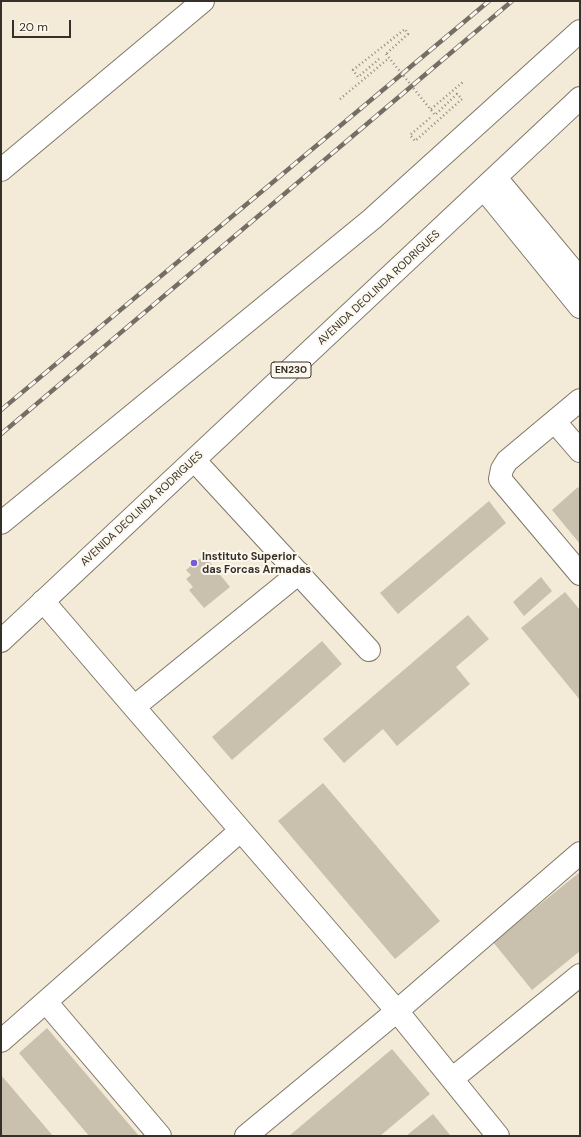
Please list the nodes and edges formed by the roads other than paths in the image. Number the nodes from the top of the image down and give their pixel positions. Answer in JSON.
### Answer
{"nodes":[{"id":1,"x":203,"y":1,"type":"edge"},
{"id":2,"x":580,"y":31,"type":"edge"},
{"id":3,"x":580,"y":98,"type":"edge"},
{"id":4,"x":1,"y":170,"type":"edge"},
{"id":5,"x":490,"y":184,"type":"junction"},
{"id":6,"x":580,"y":279,"type":"edge"},
{"id":7,"x":580,"y":308,"type":"edge"},
{"id":8,"x":580,"y":400,"type":"edge"},
{"id":9,"x":555,"y":422,"type":"junction"},
{"id":10,"x":580,"y":451,"type":"edge"},
{"id":11,"x":195,"y":461,"type":"junction"},
{"id":12,"x":1,"y":523,"type":"edge"},
{"id":13,"x":300,"y":573,"type":"junction"},
{"id":14,"x":580,"y":574,"type":"edge"},
{"id":15,"x":43,"y":601,"type":"junction"},
{"id":16,"x":1,"y":641,"type":"edge"},
{"id":17,"x":368,"y":650,"type":"dead end"},
{"id":18,"x":134,"y":707,"type":"junction"},
{"id":19,"x":240,"y":831,"type":"junction"},
{"id":20,"x":580,"y":854,"type":"edge"},
{"id":21,"x":580,"y":975,"type":"edge"},
{"id":22,"x":46,"y":1002,"type":"junction"},
{"id":23,"x":397,"y":1011,"type":"junction"},
{"id":24,"x":1,"y":1041,"type":"edge"},
{"id":25,"x":452,"y":1079,"type":"junction"},
{"id":26,"x":160,"y":1136,"type":"edge"},
{"id":27,"x":246,"y":1136,"type":"edge"},
{"id":28,"x":498,"y":1136,"type":"edge"}],
"edges":[{"from":1,"to":4,"type":"main road"},
{"from":2,"to":12,"type":"main road"},
{"from":3,"to":5,"type":"main road","name":"AVENIDA DEOLINDA RODRIGUES","number":"EN230"},
{"from":5,"to":6,"type":"main road"},
{"from":5,"to":7,"type":"main road"},
{"from":5,"to":11,"type":"main road","name":"AVENIDA DEOLINDA RODRIGUES","number":"EN230"},
{"from":8,"to":9,"type":"main road"},
{"from":9,"to":10,"type":"main road"},
{"from":9,"to":14,"type":"main road"},
{"from":11,"to":13,"type":"main road"},
{"from":11,"to":15,"type":"main road","name":"AVENIDA DEOLINDA RODRIGUES","number":"EN230"},
{"from":13,"to":17,"type":"main road"},
{"from":13,"to":18,"type":"main road"},
{"from":15,"to":16,"type":"main road","name":"AVENIDA DEOLINDA RODRIGUES","number":"EN230"},
{"from":15,"to":18,"type":"main road"},
{"from":18,"to":19,"type":"main road"},
{"from":19,"to":22,"type":"main road"},
{"from":19,"to":23,"type":"main road"},
{"from":20,"to":23,"type":"main road"},
{"from":21,"to":25,"type":"main road"},
{"from":22,"to":24,"type":"main road"},
{"from":22,"to":26,"type":"main road"},
{"from":23,"to":25,"type":"main road"},
{"from":23,"to":27,"type":"main road"},
{"from":25,"to":28,"type":"main road"}]}
